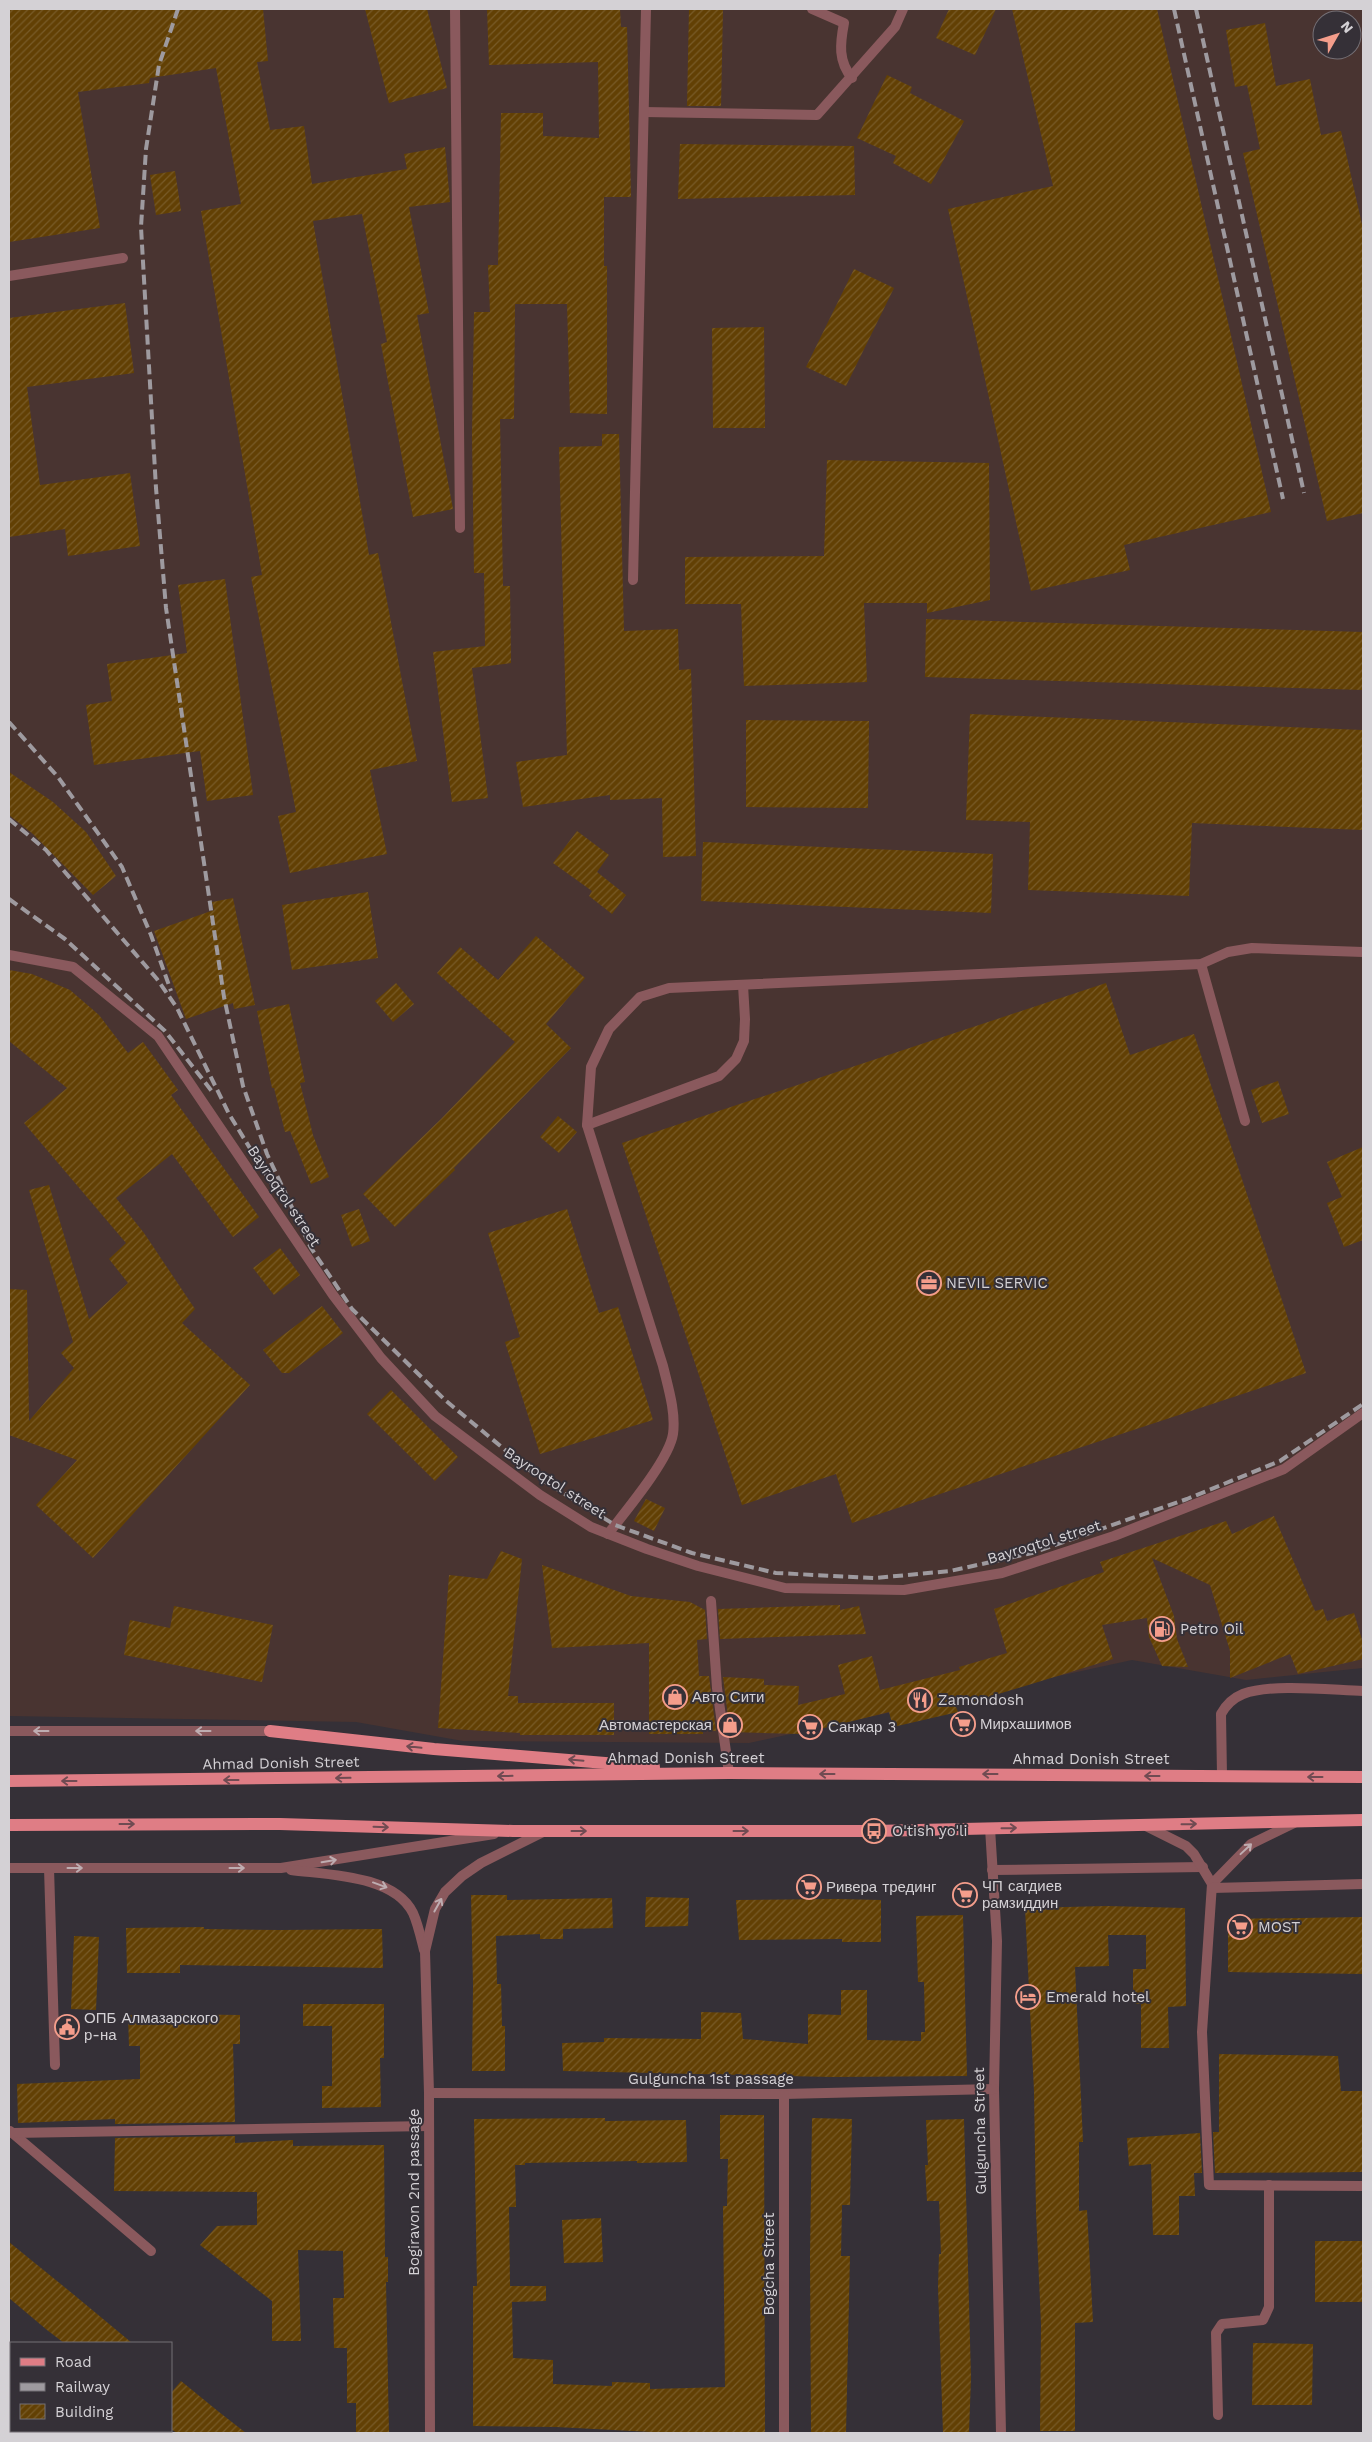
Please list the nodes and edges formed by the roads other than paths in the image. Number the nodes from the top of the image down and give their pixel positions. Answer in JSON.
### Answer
{"nodes":[{"id":1,"x":455,"y":9,"type":"edge"},
{"id":2,"x":646,"y":9,"type":"edge"},
{"id":3,"x":812,"y":9,"type":"edge"},
{"id":4,"x":903,"y":9,"type":"edge"},
{"id":5,"x":852,"y":78,"type":"junction"},
{"id":6,"x":644,"y":112,"type":"junction"},
{"id":7,"x":123,"y":258,"type":"dead end"},
{"id":8,"x":9,"y":276,"type":"edge"},
{"id":9,"x":460,"y":528,"type":"dead end"},
{"id":10,"x":633,"y":580,"type":"dead end"},
{"id":11,"x":1363,"y":952,"type":"edge"},
{"id":12,"x":9,"y":956,"type":"edge"},
{"id":13,"x":1201,"y":964,"type":"junction"},
{"id":14,"x":743,"y":985,"type":"junction"},
{"id":15,"x":1245,"y":1121,"type":"dead end"},
{"id":16,"x":587,"y":1125,"type":"junction"},
{"id":17,"x":1363,"y":1413,"type":"edge"},
{"id":18,"x":608,"y":1534,"type":"junction"},
{"id":19,"x":711,"y":1601,"type":"dead end"},
{"id":20,"x":1363,"y":1691,"type":"edge"},
{"id":21,"x":9,"y":1730,"type":"edge"},
{"id":22,"x":270,"y":1731,"type":"joint"},
{"id":23,"x":729,"y":1773,"type":"junction"},
{"id":24,"x":1222,"y":1776,"type":"junction"},
{"id":25,"x":1363,"y":1777,"type":"edge"},
{"id":26,"x":9,"y":1781,"type":"edge"},
{"id":27,"x":1363,"y":1820,"type":"edge"},
{"id":28,"x":1297,"y":1822,"type":"junction"},
{"id":29,"x":9,"y":1825,"type":"edge"},
{"id":30,"x":1143,"y":1825,"type":"junction"},
{"id":31,"x":990,"y":1828,"type":"junction"},
{"id":32,"x":513,"y":1831,"type":"junction"},
{"id":33,"x":545,"y":1831,"type":"junction"},
{"id":34,"x":1203,"y":1867,"type":"junction"},
{"id":35,"x":9,"y":1868,"type":"edge"},
{"id":36,"x":49,"y":1868,"type":"junction"},
{"id":37,"x":280,"y":1868,"type":"junction"},
{"id":38,"x":992,"y":1870,"type":"junction"},
{"id":39,"x":1363,"y":1884,"type":"edge"},
{"id":40,"x":1212,"y":1886,"type":"junction"},
{"id":41,"x":425,"y":1951,"type":"junction"},
{"id":42,"x":56,"y":2065,"type":"dead end"},
{"id":43,"x":994,"y":2089,"type":"junction"},
{"id":44,"x":429,"y":2093,"type":"junction"},
{"id":45,"x":784,"y":2094,"type":"junction"},
{"id":46,"x":429,"y":2126,"type":"junction"},
{"id":47,"x":10,"y":2132,"type":"edge"},
{"id":48,"x":1269,"y":2185,"type":"junction"},
{"id":49,"x":1363,"y":2186,"type":"edge"},
{"id":50,"x":151,"y":2251,"type":"dead end"},
{"id":51,"x":1218,"y":2415,"type":"dead end"},
{"id":52,"x":430,"y":2433,"type":"edge"},
{"id":53,"x":784,"y":2433,"type":"edge"},
{"id":54,"x":1001,"y":2433,"type":"edge"}],
"edges":[{"from":1,"to":9,"type":"street"},
{"from":2,"to":6,"type":"street"},
{"from":3,"to":5,"type":"street"},
{"from":4,"to":5,"type":"street"},
{"from":5,"to":6,"type":"street"},
{"from":6,"to":10,"type":"street"},
{"from":7,"to":8,"type":"street"},
{"from":11,"to":13,"type":"street"},
{"from":12,"to":18,"type":"street","name":"Bayroqtol street"},
{"from":13,"to":14,"type":"street"},
{"from":13,"to":15,"type":"street"},
{"from":14,"to":16,"type":"street"},
{"from":14,"to":16,"type":"street"},
{"from":16,"to":18,"type":"street"},
{"from":17,"to":18,"type":"street","name":"Bayroqtol street"},
{"from":19,"to":23,"type":"street"},
{"from":20,"to":24,"type":"street"},
{"from":22,"to":21,"type":"street","one_way":true},
{"from":23,"to":22,"type":"main road","one_way":true},
{"from":24,"to":23,"type":"main road","name":"Ahmad Donish Street","one_way":true},
{"from":23,"to":26,"type":"main road","name":"Ahmad Donish Street","one_way":true},
{"from":25,"to":24,"type":"main road","name":"Ahmad Donish Street","one_way":true},
{"from":27,"to":28,"type":"main road"},
{"from":30,"to":28,"type":"main road","one_way":true},
{"from":40,"to":28,"type":"street","one_way":true},
{"from":29,"to":32,"type":"main road","one_way":true},
{"from":31,"to":30,"type":"main road","one_way":true},
{"from":30,"to":34,"type":"street"},
{"from":33,"to":31,"type":"main road","one_way":true},
{"from":31,"to":38,"type":"street","name":"Gulguncha Street"},
{"from":32,"to":33,"type":"main road"},
{"from":37,"to":32,"type":"street","one_way":true},
{"from":41,"to":33,"type":"street","one_way":true},
{"from":34,"to":38,"type":"street"},
{"from":34,"to":40,"type":"street"},
{"from":35,"to":36,"type":"street"},
{"from":36,"to":37,"type":"street","one_way":true},
{"from":36,"to":42,"type":"street"},
{"from":37,"to":41,"type":"street","one_way":true},
{"from":38,"to":43,"type":"street","name":"Gulguncha Street"},
{"from":39,"to":40,"type":"street"},
{"from":40,"to":48,"type":"street"},
{"from":41,"to":44,"type":"street","name":"Bogiravon 2nd passage"},
{"from":43,"to":45,"type":"street","name":"Gulguncha 1st passage"},
{"from":43,"to":54,"type":"street","name":"Gulguncha Street"},
{"from":44,"to":45,"type":"street","name":"Gulguncha 1st passage"},
{"from":44,"to":46,"type":"street","name":"Bogiravon 2nd passage"},
{"from":45,"to":53,"type":"street","name":"Bogcha Street"},
{"from":46,"to":47,"type":"street"},
{"from":46,"to":52,"type":"street","name":"Bogiravon 2nd passage"},
{"from":47,"to":50,"type":"street"},
{"from":48,"to":49,"type":"street"},
{"from":48,"to":51,"type":"street"}]}
